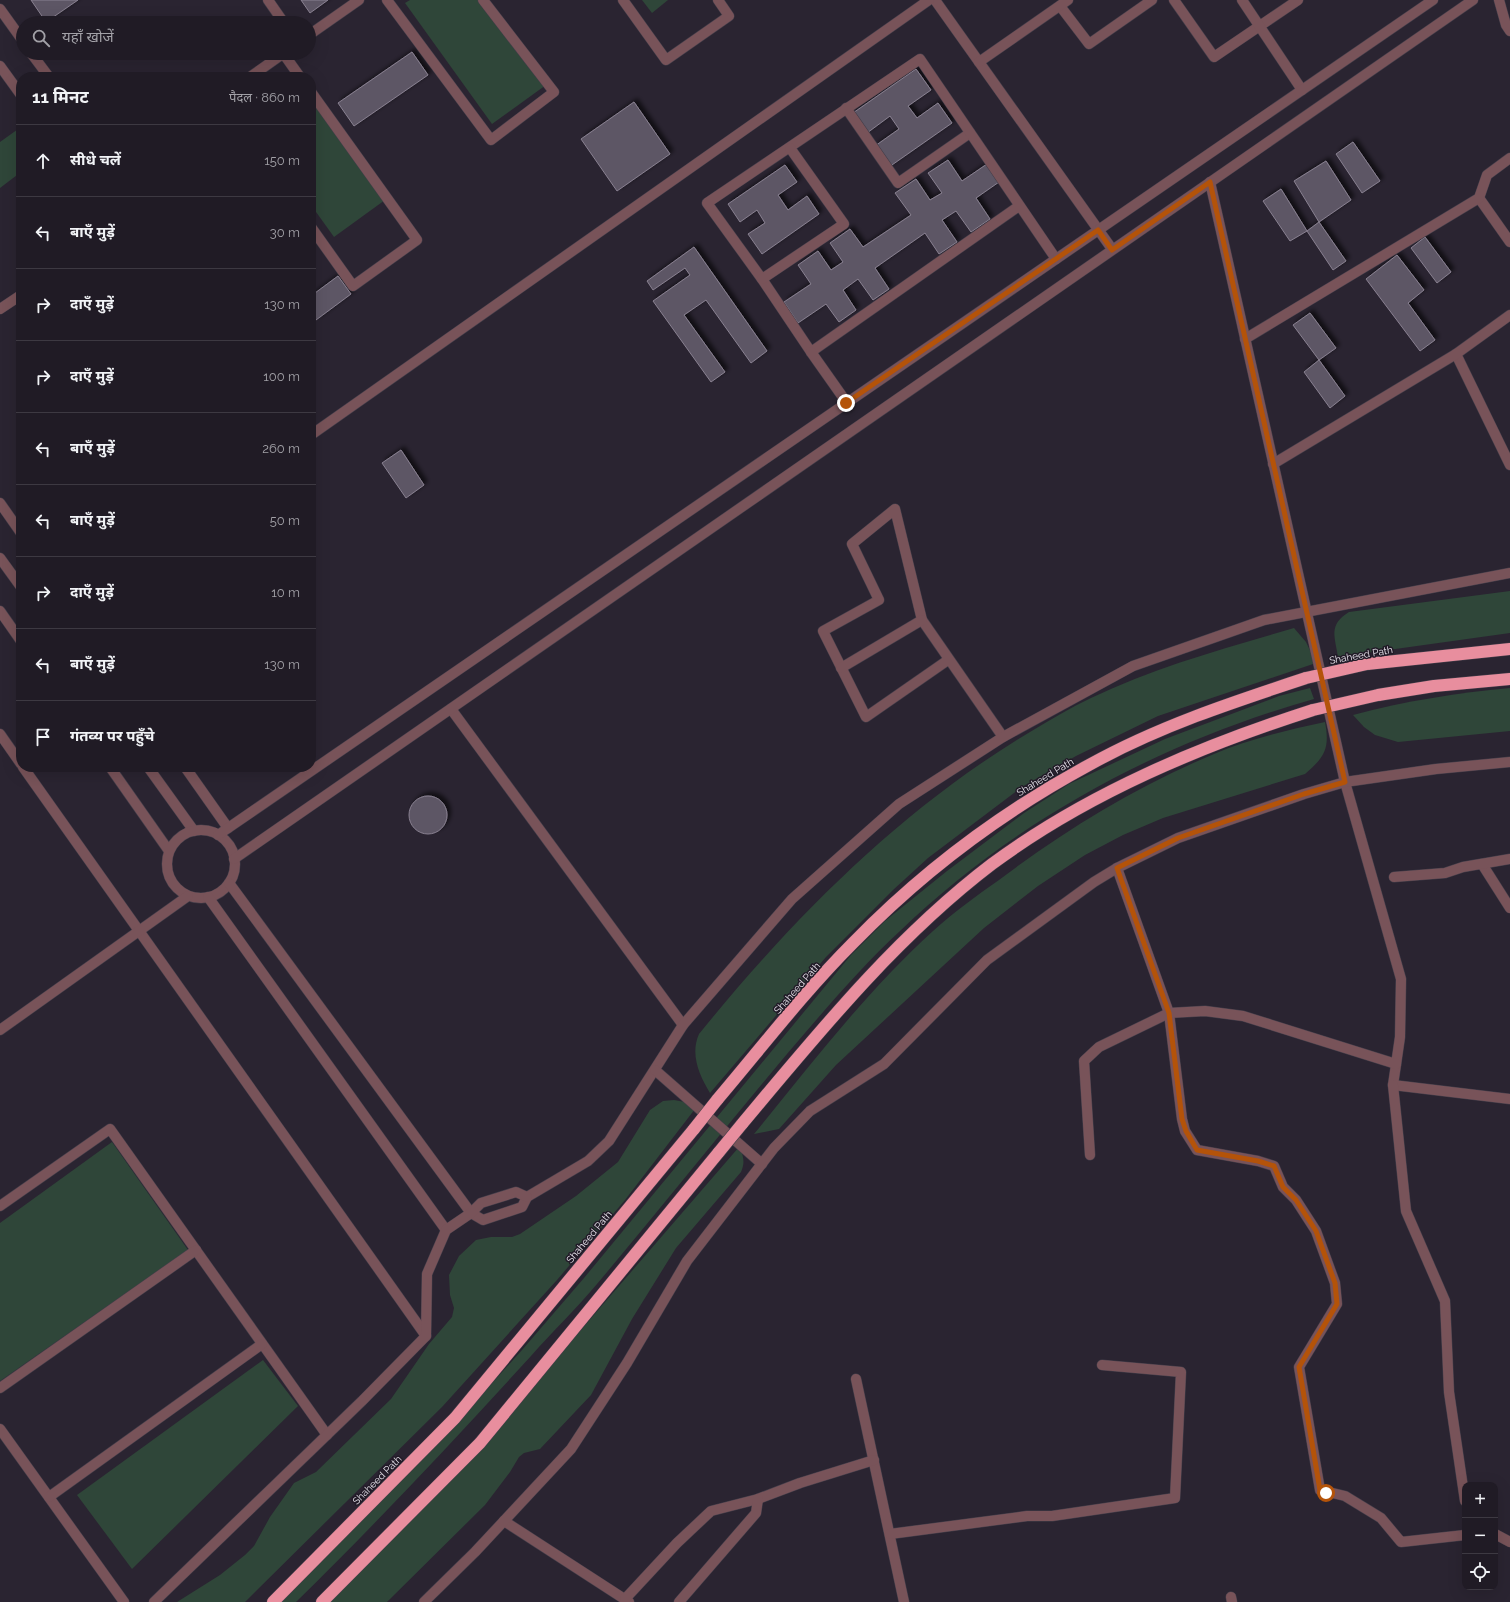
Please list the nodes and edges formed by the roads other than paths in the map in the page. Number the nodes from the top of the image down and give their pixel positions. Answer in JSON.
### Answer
{"nodes":[{"id":1,"x":268,"y":0,"type":"edge"},
{"id":2,"x":359,"y":0,"type":"edge"},
{"id":3,"x":387,"y":0,"type":"edge"},
{"id":4,"x":483,"y":0,"type":"edge"},
{"id":5,"x":623,"y":0,"type":"edge"},
{"id":6,"x":718,"y":0,"type":"edge"},
{"id":7,"x":929,"y":0,"type":"edge"},
{"id":8,"x":935,"y":0,"type":"edge"},
{"id":9,"x":1152,"y":0,"type":"edge"},
{"id":10,"x":1174,"y":0,"type":"edge"},
{"id":11,"x":1242,"y":0,"type":"edge"},
{"id":12,"x":1298,"y":0,"type":"edge"},
{"id":13,"x":1433,"y":0,"type":"edge"},
{"id":14,"x":1472,"y":0,"type":"edge"},
{"id":15,"x":1499,"y":0,"type":"edge"},
{"id":16,"x":1064,"y":3,"type":"edge"},
{"id":17,"x":0,"y":9,"type":"edge"},
{"id":18,"x":279,"y":16,"type":"edge"},
{"id":19,"x":1260,"y":26,"type":"junction"},
{"id":20,"x":316,"y":30,"type":"edge"},
{"id":21,"x":16,"y":31,"type":"edge"},
{"id":22,"x":1510,"y":31,"type":"edge"},
{"id":23,"x":37,"y":60,"type":"edge"},
{"id":24,"x":274,"y":60,"type":"edge"},
{"id":25,"x":289,"y":60,"type":"edge"},
{"id":26,"x":979,"y":62,"type":"junction"},
{"id":27,"x":0,"y":66,"type":"edge"},
{"id":28,"x":45,"y":72,"type":"edge"},
{"id":29,"x":257,"y":72,"type":"edge"},
{"id":30,"x":297,"y":72,"type":"edge"},
{"id":31,"x":16,"y":88,"type":"edge"},
{"id":32,"x":1302,"y":90,"type":"junction"},
{"id":33,"x":316,"y":99,"type":"edge"},
{"id":34,"x":846,"y":108,"type":"junction"},
{"id":35,"x":970,"y":134,"type":"junction"},
{"id":36,"x":790,"y":148,"type":"junction"},
{"id":37,"x":1510,"y":158,"type":"edge"},
{"id":38,"x":1210,"y":182,"type":"junction"},
{"id":39,"x":1479,"y":198,"type":"junction"},
{"id":40,"x":1019,"y":206,"type":"junction"},
{"id":41,"x":1098,"y":230,"type":"junction"},
{"id":42,"x":316,"y":234,"type":"edge"},
{"id":43,"x":1510,"y":242,"type":"edge"},
{"id":44,"x":1112,"y":250,"type":"junction"},
{"id":45,"x":1056,"y":260,"type":"junction"},
{"id":46,"x":762,"y":278,"type":"junction"},
{"id":47,"x":16,"y":298,"type":"edge"},
{"id":48,"x":0,"y":309,"type":"edge"},
{"id":49,"x":1510,"y":315,"type":"edge"},
{"id":50,"x":1245,"y":339,"type":"junction"},
{"id":51,"x":811,"y":352,"type":"junction"},
{"id":52,"x":1456,"y":354,"type":"junction"},
{"id":53,"x":846,"y":403,"type":"junction"},
{"id":54,"x":316,"y":431,"type":"edge"},
{"id":55,"x":1273,"y":464,"type":"junction"},
{"id":56,"x":1510,"y":465,"type":"edge"},
{"id":57,"x":0,"y":503,"type":"edge"},
{"id":58,"x":16,"y":525,"type":"edge"},
{"id":59,"x":0,"y":558,"type":"edge"},
{"id":60,"x":1510,"y":573,"type":"edge"},
{"id":61,"x":16,"y":580,"type":"edge"},
{"id":62,"x":0,"y":611,"type":"edge"},
{"id":63,"x":1306,"y":612,"type":"junction"},
{"id":64,"x":922,"y":620,"type":"junction"},
{"id":65,"x":16,"y":634,"type":"edge"},
{"id":66,"x":1510,"y":649,"type":"edge"},
{"id":67,"x":948,"y":660,"type":"junction"},
{"id":68,"x":841,"y":668,"type":"junction"},
{"id":69,"x":1510,"y":679,"type":"edge"},
{"id":70,"x":450,"y":709,"type":"junction"},
{"id":71,"x":0,"y":734,"type":"edge"},
{"id":72,"x":1003,"y":737,"type":"junction"},
{"id":73,"x":16,"y":757,"type":"edge"},
{"id":74,"x":1510,"y":762,"type":"edge"},
{"id":75,"x":316,"y":767,"type":"edge"},
{"id":76,"x":27,"y":772,"type":"edge"},
{"id":77,"x":114,"y":772,"type":"edge"},
{"id":78,"x":152,"y":772,"type":"edge"},
{"id":79,"x":189,"y":772,"type":"edge"},
{"id":80,"x":309,"y":772,"type":"edge"},
{"id":81,"x":1345,"y":782,"type":"junction"},
{"id":82,"x":228,"y":828,"type":"junction"},
{"id":83,"x":194,"y":831,"type":"junction"},
{"id":84,"x":218,"y":835,"type":"junction"},
{"id":85,"x":169,"y":851,"type":"junction"},
{"id":86,"x":234,"y":859,"type":"junction"},
{"id":87,"x":1510,"y":859,"type":"edge"},
{"id":88,"x":1482,"y":864,"type":"junction"},
{"id":89,"x":1117,"y":868,"type":"junction"},
{"id":90,"x":1394,"y":877,"type":"dead end"},
{"id":91,"x":229,"y":883,"type":"junction"},
{"id":92,"x":188,"y":896,"type":"junction"},
{"id":93,"x":208,"y":897,"type":"junction"},
{"id":94,"x":1510,"y":908,"type":"edge"},
{"id":95,"x":139,"y":931,"type":"junction"},
{"id":96,"x":1169,"y":1013,"type":"junction"},
{"id":97,"x":683,"y":1025,"type":"junction"},
{"id":98,"x":1,"y":1027,"type":"edge"},
{"id":99,"x":1396,"y":1064,"type":"junction"},
{"id":100,"x":655,"y":1070,"type":"junction"},
{"id":101,"x":1393,"y":1085,"type":"junction"},
{"id":102,"x":1510,"y":1099,"type":"edge"},
{"id":103,"x":1090,"y":1155,"type":"dead end"},
{"id":104,"x":762,"y":1164,"type":"junction"},
{"id":105,"x":527,"y":1197,"type":"junction"},
{"id":106,"x":0,"y":1206,"type":"edge"},
{"id":107,"x":471,"y":1213,"type":"junction"},
{"id":108,"x":446,"y":1230,"type":"junction"},
{"id":109,"x":196,"y":1250,"type":"junction"},
{"id":110,"x":426,"y":1336,"type":"junction"},
{"id":111,"x":262,"y":1344,"type":"junction"},
{"id":112,"x":1102,"y":1365,"type":"dead end"},
{"id":113,"x":856,"y":1379,"type":"dead end"},
{"id":114,"x":0,"y":1388,"type":"edge"},
{"id":115,"x":0,"y":1429,"type":"edge"},
{"id":116,"x":327,"y":1435,"type":"junction"},
{"id":117,"x":874,"y":1460,"type":"junction"},
{"id":118,"x":1462,"y":1482,"type":"edge"},
{"id":119,"x":49,"y":1497,"type":"junction"},
{"id":120,"x":758,"y":1499,"type":"junction"},
{"id":121,"x":504,"y":1521,"type":"junction"},
{"id":122,"x":890,"y":1534,"type":"junction"},
{"id":123,"x":1462,"y":1535,"type":"edge"},
{"id":124,"x":1498,"y":1536,"type":"edge"},
{"id":125,"x":1510,"y":1542,"type":"edge"},
{"id":126,"x":627,"y":1601,"type":"edge"},
{"id":127,"x":124,"y":1602,"type":"edge"},
{"id":128,"x":154,"y":1602,"type":"edge"},
{"id":129,"x":273,"y":1602,"type":"edge"},
{"id":130,"x":322,"y":1602,"type":"edge"},
{"id":131,"x":424,"y":1602,"type":"edge"},
{"id":132,"x":679,"y":1602,"type":"edge"},
{"id":133,"x":904,"y":1602,"type":"edge"}],
"edges":[{"from":1,"to":18,"type":"street"},
{"from":2,"to":20,"type":"street"},
{"from":3,"to":4,"type":"street"},
{"from":5,"to":6,"type":"street"},
{"from":7,"to":54,"type":"street"},
{"from":8,"to":26,"type":"street"},
{"from":9,"to":16,"type":"street"},
{"from":10,"to":19,"type":"street"},
{"from":11,"to":19,"type":"street"},
{"from":12,"to":19,"type":"street"},
{"from":13,"to":32,"type":"street"},
{"from":14,"to":38,"type":"street"},
{"from":15,"to":22,"type":"street"},
{"from":16,"to":26,"type":"street"},
{"from":17,"to":21,"type":"street"},
{"from":19,"to":32,"type":"street"},
{"from":23,"to":28,"type":"street"},
{"from":24,"to":29,"type":"street"},
{"from":25,"to":30,"type":"street"},
{"from":26,"to":41,"type":"street"},
{"from":27,"to":31,"type":"street"},
{"from":32,"to":41,"type":"street"},
{"from":33,"to":42,"type":"street"},
{"from":34,"to":35,"type":"street"},
{"from":34,"to":35,"type":"street"},
{"from":34,"to":36,"type":"street"},
{"from":35,"to":40,"type":"street"},
{"from":36,"to":46,"type":"street"},
{"from":36,"to":46,"type":"street"},
{"from":37,"to":39,"type":"street"},
{"from":38,"to":44,"type":"street"},
{"from":38,"to":50,"type":"street"},
{"from":39,"to":43,"type":"street"},
{"from":39,"to":50,"type":"street"},
{"from":40,"to":45,"type":"street"},
{"from":40,"to":51,"type":"street"},
{"from":41,"to":44,"type":"street"},
{"from":41,"to":45,"type":"street"},
{"from":44,"to":70,"type":"street"},
{"from":45,"to":53,"type":"street"},
{"from":46,"to":51,"type":"street"},
{"from":47,"to":48,"type":"street"},
{"from":49,"to":52,"type":"street"},
{"from":50,"to":55,"type":"street"},
{"from":51,"to":53,"type":"street"},
{"from":52,"to":55,"type":"street"},
{"from":52,"to":56,"type":"street"},
{"from":53,"to":75,"type":"street"},
{"from":55,"to":63,"type":"street"},
{"from":57,"to":58,"type":"street"},
{"from":59,"to":61,"type":"street"},
{"from":60,"to":63,"type":"street"},
{"from":62,"to":65,"type":"street"},
{"from":63,"to":72,"type":"street"},
{"from":63,"to":81,"type":"street"},
{"from":64,"to":67,"type":"street"},
{"from":64,"to":68,"type":"street"},
{"from":64,"to":68,"type":"street"},
{"from":66,"to":129,"type":"highway","name":"Shaheed Path","bridge":true},
{"from":67,"to":68,"type":"street"},
{"from":67,"to":72,"type":"street"},
{"from":69,"to":130,"type":"highway","bridge":true},
{"from":70,"to":86,"type":"street"},
{"from":70,"to":97,"type":"street"},
{"from":71,"to":73,"type":"street"},
{"from":72,"to":97,"type":"street"},
{"from":74,"to":81,"type":"street"},
{"from":76,"to":95,"type":"street"},
{"from":77,"to":85,"type":"street"},
{"from":78,"to":83,"type":"street"},
{"from":79,"to":82,"type":"street"},
{"from":80,"to":82,"type":"street"},
{"from":81,"to":89,"type":"street"},
{"from":81,"to":99,"type":"street"},
{"from":82,"to":84,"type":"street"},
{"from":83,"to":84,"type":"street"},
{"from":83,"to":85,"type":"street"},
{"from":84,"to":86,"type":"street"},
{"from":85,"to":92,"type":"street"},
{"from":86,"to":91,"type":"street"},
{"from":87,"to":88,"type":"street"},
{"from":88,"to":90,"type":"street"},
{"from":88,"to":94,"type":"street"},
{"from":89,"to":96,"type":"street"},
{"from":89,"to":104,"type":"street"},
{"from":91,"to":93,"type":"street"},
{"from":91,"to":107,"type":"street"},
{"from":92,"to":93,"type":"street"},
{"from":92,"to":95,"type":"street"},
{"from":93,"to":108,"type":"street"},
{"from":95,"to":98,"type":"street"},
{"from":95,"to":110,"type":"street"},
{"from":96,"to":99,"type":"street"},
{"from":96,"to":103,"type":"street"},
{"from":96,"to":123,"type":"street"},
{"from":97,"to":100,"type":"street"},
{"from":99,"to":101,"type":"street"},
{"from":100,"to":104,"type":"street"},
{"from":100,"to":105,"type":"street"},
{"from":101,"to":102,"type":"street"},
{"from":101,"to":118,"type":"street"},
{"from":104,"to":121,"type":"street"},
{"from":105,"to":107,"type":"street"},
{"from":105,"to":107,"type":"street"},
{"from":106,"to":109,"type":"street"},
{"from":107,"to":108,"type":"street"},
{"from":108,"to":110,"type":"street"},
{"from":109,"to":111,"type":"street"},
{"from":109,"to":114,"type":"street"},
{"from":110,"to":116,"type":"street"},
{"from":111,"to":116,"type":"street"},
{"from":111,"to":119,"type":"street"},
{"from":112,"to":122,"type":"street"},
{"from":113,"to":117,"type":"street"},
{"from":115,"to":119,"type":"street"},
{"from":116,"to":128,"type":"street"},
{"from":117,"to":120,"type":"street"},
{"from":117,"to":122,"type":"street"},
{"from":119,"to":127,"type":"street"},
{"from":120,"to":126,"type":"street"},
{"from":120,"to":132,"type":"street"},
{"from":121,"to":126,"type":"street"},
{"from":121,"to":131,"type":"street"},
{"from":122,"to":133,"type":"street"},
{"from":124,"to":125,"type":"street"}]}
